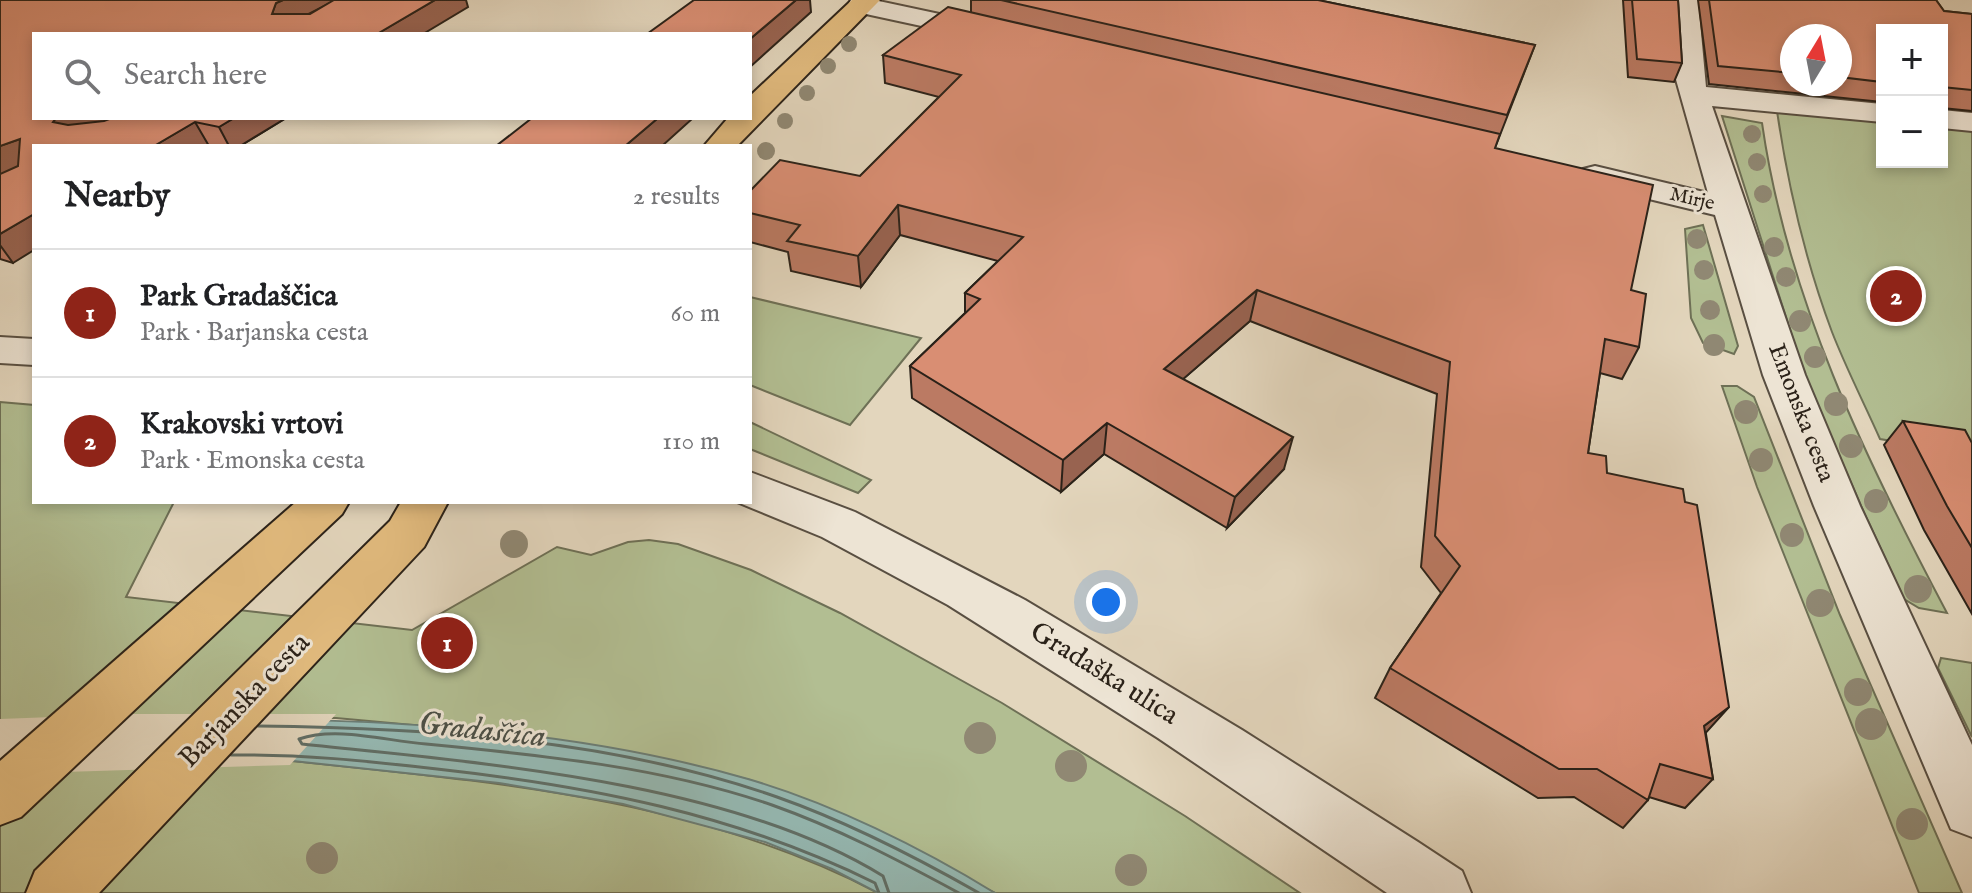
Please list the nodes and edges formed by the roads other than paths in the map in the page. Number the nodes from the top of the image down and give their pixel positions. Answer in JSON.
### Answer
{"nodes":[{"id":1,"x":1685,"y":0,"type":"edge"},
{"id":2,"x":864,"y":3,"type":"edge"},
{"id":3,"x":1019,"y":39,"type":"edge"},
{"id":4,"x":1693,"y":95,"type":"junction"},
{"id":5,"x":752,"y":111,"type":"edge"},
{"id":6,"x":1876,"y":112,"type":"edge"},
{"id":7,"x":743,"y":120,"type":"edge"},
{"id":8,"x":1948,"y":120,"type":"edge"},
{"id":9,"x":1972,"y":122,"type":"edge"},
{"id":10,"x":722,"y":144,"type":"edge"},
{"id":11,"x":1568,"y":170,"type":"edge"},
{"id":12,"x":1729,"y":208,"type":"junction"},
{"id":13,"x":0,"y":350,"type":"edge"},
{"id":14,"x":32,"y":352,"type":"edge"},
{"id":15,"x":752,"y":490,"type":"edge"},
{"id":16,"x":324,"y":504,"type":"edge"},
{"id":17,"x":424,"y":504,"type":"edge"},
{"id":18,"x":0,"y":798,"type":"edge"},
{"id":19,"x":1972,"y":809,"type":"edge"},
{"id":20,"x":57,"y":893,"type":"edge"},
{"id":21,"x":1440,"y":893,"type":"edge"}],
"edges":[{"from":1,"to":4,"type":"street","name":"Emonska cesta"},
{"from":2,"to":3,"type":"street"},
{"from":2,"to":5,"type":"main road"},
{"from":4,"to":6,"type":"street"},
{"from":4,"to":12,"type":"street","name":"Emonska cesta"},
{"from":7,"to":10,"type":"main road"},
{"from":8,"to":9,"type":"street"},
{"from":11,"to":12,"type":"street","name":"Mirje"},
{"from":12,"to":19,"type":"street","name":"Emonska cesta"},
{"from":13,"to":14,"type":"street"},
{"from":15,"to":21,"type":"street","name":"Gradaška ulica"},
{"from":16,"to":18,"type":"main road"},
{"from":17,"to":20,"type":"main road","name":"Barjanska cesta"}]}
